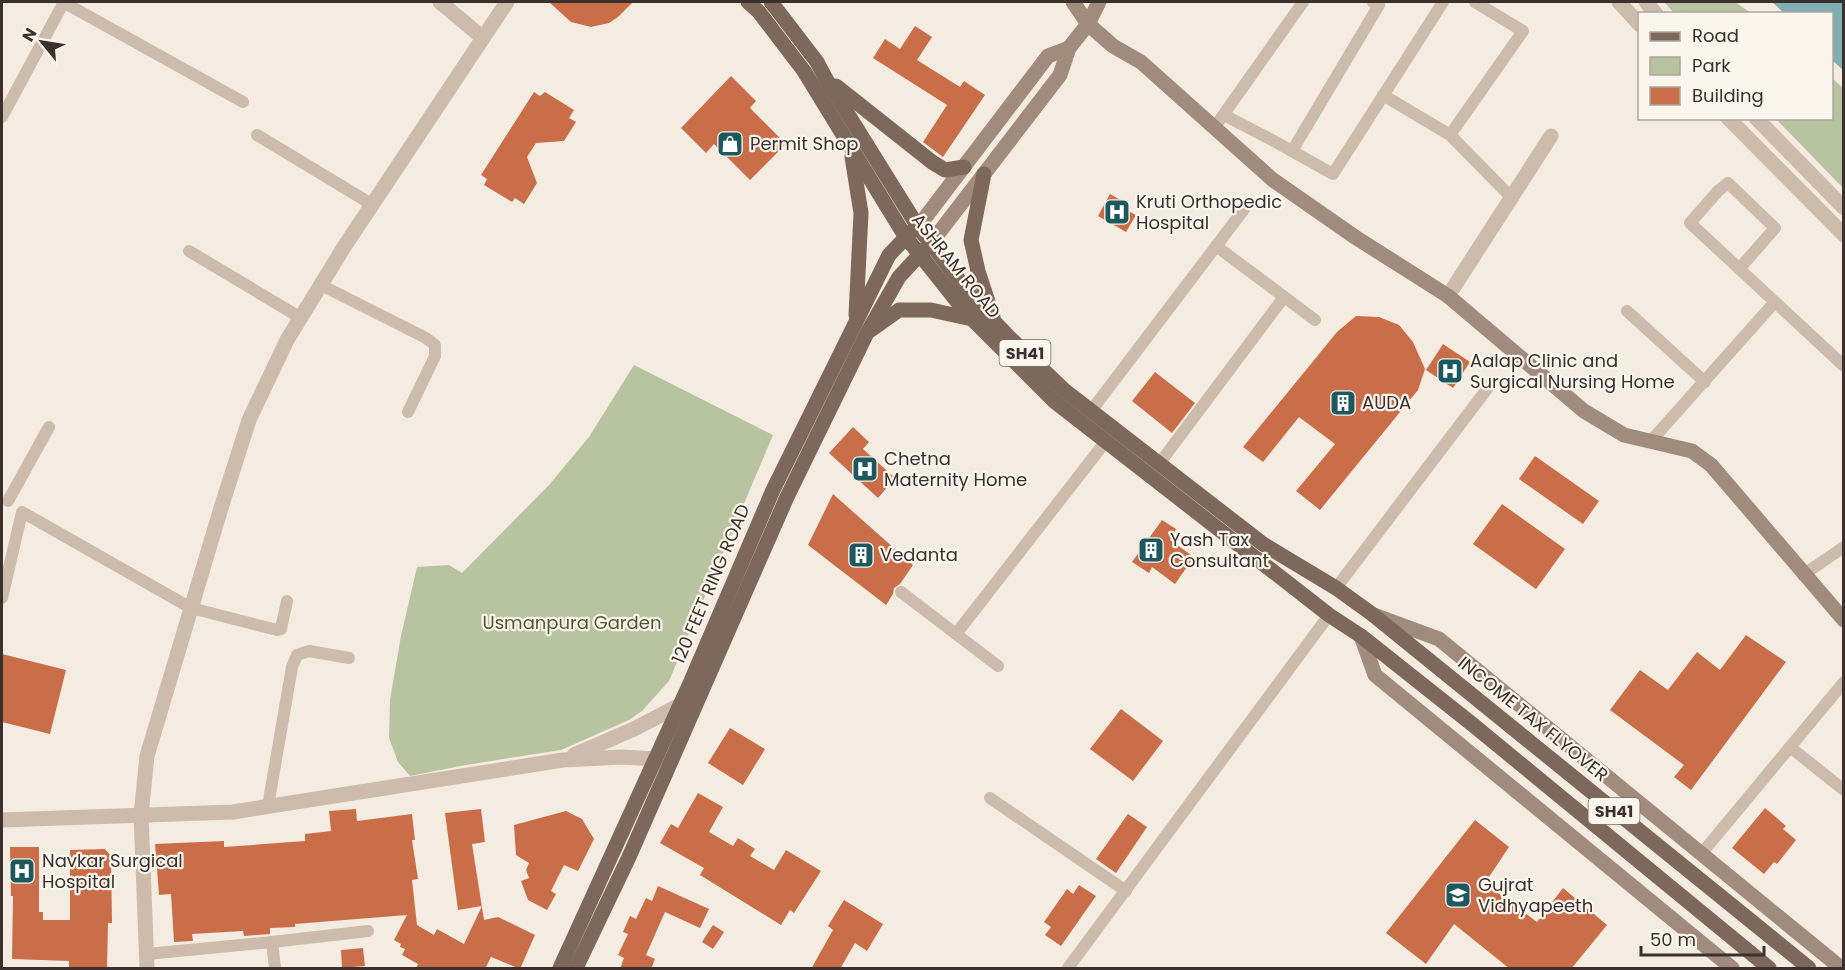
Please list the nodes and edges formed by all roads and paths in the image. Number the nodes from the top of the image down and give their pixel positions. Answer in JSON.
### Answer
{"nodes":[{"id":1,"x":64,"y":2,"type":"edge"},
{"id":2,"x":440,"y":2,"type":"edge"},
{"id":3,"x":507,"y":2,"type":"edge"},
{"id":4,"x":748,"y":2,"type":"edge"},
{"id":5,"x":771,"y":2,"type":"edge"},
{"id":6,"x":1073,"y":2,"type":"edge"},
{"id":7,"x":1099,"y":2,"type":"edge"},
{"id":8,"x":1303,"y":2,"type":"edge"},
{"id":9,"x":1373,"y":2,"type":"edge"},
{"id":10,"x":1443,"y":2,"type":"edge"},
{"id":11,"x":1474,"y":2,"type":"edge"},
{"id":12,"x":1619,"y":2,"type":"edge"},
{"id":13,"x":1638,"y":23,"type":"edge"},
{"id":14,"x":1088,"y":24,"type":"junction"},
{"id":15,"x":483,"y":38,"type":"junction"},
{"id":16,"x":1069,"y":48,"type":"junction"},
{"id":17,"x":826,"y":79,"type":"junction"},
{"id":18,"x":1383,"y":95,"type":"junction"},
{"id":19,"x":243,"y":102,"type":"dead end"},
{"id":20,"x":3,"y":109,"type":"edge"},
{"id":21,"x":1730,"y":120,"type":"edge"},
{"id":22,"x":1758,"y":120,"type":"edge"},
{"id":23,"x":1219,"y":121,"type":"junction"},
{"id":24,"x":257,"y":135,"type":"dead end"},
{"id":25,"x":1450,"y":135,"type":"junction"},
{"id":26,"x":1551,"y":136,"type":"dead end"},
{"id":27,"x":850,"y":149,"type":"junction"},
{"id":28,"x":1292,"y":151,"type":"junction"},
{"id":29,"x":964,"y":167,"type":"junction"},
{"id":30,"x":984,"y":174,"type":"junction"},
{"id":31,"x":1510,"y":197,"type":"junction"},
{"id":32,"x":372,"y":204,"type":"junction"},
{"id":33,"x":1245,"y":208,"type":"dead end"},
{"id":34,"x":1844,"y":208,"type":"edge"},
{"id":35,"x":918,"y":226,"type":"junction"},
{"id":36,"x":1844,"y":235,"type":"edge"},
{"id":37,"x":905,"y":236,"type":"junction"},
{"id":38,"x":931,"y":243,"type":"junction"},
{"id":39,"x":1216,"y":246,"type":"junction"},
{"id":40,"x":189,"y":250,"type":"dead end"},
{"id":41,"x":919,"y":255,"type":"junction"},
{"id":42,"x":1739,"y":269,"type":"junction"},
{"id":43,"x":321,"y":285,"type":"junction"},
{"id":44,"x":1448,"y":296,"type":"junction"},
{"id":45,"x":1284,"y":297,"type":"junction"},
{"id":46,"x":1774,"y":303,"type":"junction"},
{"id":47,"x":1627,"y":311,"type":"dead end"},
{"id":48,"x":300,"y":318,"type":"junction"},
{"id":49,"x":972,"y":319,"type":"junction"},
{"id":50,"x":1316,"y":320,"type":"dead end"},
{"id":51,"x":994,"y":322,"type":"junction"},
{"id":52,"x":861,"y":328,"type":"junction"},
{"id":53,"x":1844,"y":366,"type":"edge"},
{"id":54,"x":1705,"y":382,"type":"junction"},
{"id":55,"x":1490,"y":385,"type":"dead end"},
{"id":56,"x":1091,"y":411,"type":"junction"},
{"id":57,"x":408,"y":412,"type":"dead end"},
{"id":58,"x":50,"y":428,"type":"dead end"},
{"id":59,"x":1106,"y":441,"type":"junction"},
{"id":60,"x":1650,"y":442,"type":"junction"},
{"id":61,"x":1159,"y":464,"type":"junction"},
{"id":62,"x":5,"y":498,"type":"edge"},
{"id":63,"x":22,"y":512,"type":"junction"},
{"id":64,"x":1844,"y":547,"type":"edge"},
{"id":65,"x":1803,"y":575,"type":"junction"},
{"id":66,"x":1336,"y":588,"type":"junction"},
{"id":67,"x":902,"y":592,"type":"dead end"},
{"id":68,"x":2,"y":598,"type":"edge"},
{"id":69,"x":287,"y":601,"type":"dead end"},
{"id":70,"x":191,"y":608,"type":"junction"},
{"id":71,"x":1372,"y":614,"type":"junction"},
{"id":72,"x":1329,"y":615,"type":"junction"},
{"id":73,"x":1844,"y":620,"type":"edge"},
{"id":74,"x":957,"y":634,"type":"junction"},
{"id":75,"x":1361,"y":636,"type":"junction"},
{"id":76,"x":349,"y":658,"type":"dead end"},
{"id":77,"x":998,"y":666,"type":"dead end"},
{"id":78,"x":1844,"y":682,"type":"edge"},
{"id":79,"x":687,"y":707,"type":"junction"},
{"id":80,"x":1790,"y":747,"type":"junction"},
{"id":81,"x":563,"y":760,"type":"junction"},
{"id":82,"x":663,"y":761,"type":"junction"},
{"id":83,"x":1844,"y":790,"type":"edge"},
{"id":84,"x":990,"y":798,"type":"dead end"},
{"id":85,"x":268,"y":806,"type":"junction"},
{"id":86,"x":141,"y":815,"type":"junction"},
{"id":87,"x":2,"y":820,"type":"edge"},
{"id":88,"x":1702,"y":854,"type":"junction"},
{"id":89,"x":1126,"y":891,"type":"junction"},
{"id":90,"x":368,"y":931,"type":"dead end"},
{"id":91,"x":272,"y":942,"type":"junction"},
{"id":92,"x":147,"y":961,"type":"edge"},
{"id":93,"x":275,"y":969,"type":"edge"},
{"id":94,"x":560,"y":969,"type":"edge"},
{"id":95,"x":576,"y":969,"type":"edge"},
{"id":96,"x":1068,"y":969,"type":"edge"},
{"id":97,"x":1732,"y":969,"type":"edge"},
{"id":98,"x":1769,"y":969,"type":"edge"},
{"id":99,"x":1809,"y":969,"type":"edge"},
{"id":100,"x":1841,"y":969,"type":"edge"}],
"edges":[{"from":1,"to":19,"type":"street"},
{"from":1,"to":20,"type":"street"},
{"from":2,"to":15,"type":"street"},
{"from":3,"to":15,"type":"street"},
{"from":4,"to":27,"type":"main road","name":"ASHRAM ROAD"},
{"from":5,"to":17,"type":"main road","name":"ASHRAM ROAD","number":"SH41"},
{"from":6,"to":14,"type":"main road"},
{"from":7,"to":14,"type":"main road"},
{"from":8,"to":23,"type":"street"},
{"from":9,"to":28,"type":"street"},
{"from":10,"to":18,"type":"street"},
{"from":11,"to":25,"type":"street"},
{"from":12,"to":13,"type":"street"},
{"from":14,"to":16,"type":"main road"},
{"from":14,"to":23,"type":"main road"},
{"from":15,"to":32,"type":"street"},
{"from":16,"to":29,"type":"main road"},
{"from":16,"to":30,"type":"main road"},
{"from":17,"to":29,"type":"main road"},
{"from":17,"to":35,"type":"main road","name":"ASHRAM ROAD","number":"SH41"},
{"from":18,"to":25,"type":"street"},
{"from":18,"to":28,"type":"street"},
{"from":21,"to":36,"type":"street"},
{"from":22,"to":34,"type":"street"},
{"from":23,"to":28,"type":"street"},
{"from":23,"to":44,"type":"main road"},
{"from":24,"to":32,"type":"street"},
{"from":25,"to":31,"type":"street"},
{"from":26,"to":31,"type":"street"},
{"from":27,"to":37,"type":"main road","name":"ASHRAM ROAD"},
{"from":27,"to":52,"type":"main road"},
{"from":29,"to":35,"type":"main road"},
{"from":30,"to":38,"type":"main road"},
{"from":30,"to":51,"type":"main road"},
{"from":31,"to":44,"type":"street"},
{"from":32,"to":43,"type":"street"},
{"from":33,"to":39,"type":"street"},
{"from":35,"to":37,"type":"main road","name":"120 FEET RING ROAD"},
{"from":35,"to":38,"type":"main road","name":"ASHRAM ROAD","number":"SH41"},
{"from":37,"to":41,"type":"main road","name":"ASHRAM ROAD"},
{"from":37,"to":52,"type":"main road","name":"120 FEET RING ROAD"},
{"from":38,"to":41,"type":"main road","name":"120 FEET RING ROAD"},
{"from":38,"to":51,"type":"main road","name":"ASHRAM ROAD","number":"SH41"},
{"from":39,"to":45,"type":"street"},
{"from":39,"to":56,"type":"street"},
{"from":40,"to":48,"type":"street"},
{"from":41,"to":49,"type":"main road","name":"ASHRAM ROAD"},
{"from":41,"to":52,"type":"main road","name":"120 FEET RING ROAD"},
{"from":42,"to":42,"type":"street"},
{"from":42,"to":46,"type":"street"},
{"from":43,"to":48,"type":"street"},
{"from":43,"to":57,"type":"street"},
{"from":44,"to":60,"type":"main road"},
{"from":45,"to":50,"type":"street"},
{"from":45,"to":61,"type":"street"},
{"from":46,"to":53,"type":"street"},
{"from":46,"to":54,"type":"street"},
{"from":47,"to":54,"type":"street"},
{"from":48,"to":70,"type":"street"},
{"from":49,"to":52,"type":"main road"},
{"from":49,"to":59,"type":"main road","name":"ASHRAM ROAD"},
{"from":51,"to":56,"type":"main road","name":"ASHRAM ROAD","number":"SH41"},
{"from":52,"to":79,"type":"main road","name":"120 FEET RING ROAD"},
{"from":54,"to":60,"type":"street"},
{"from":55,"to":66,"type":"street"},
{"from":56,"to":61,"type":"main road","name":"ASHRAM ROAD","number":"SH41"},
{"from":58,"to":62,"type":"street"},
{"from":59,"to":72,"type":"main road","name":"ASHRAM ROAD"},
{"from":59,"to":74,"type":"street"},
{"from":60,"to":65,"type":"main road"},
{"from":61,"to":66,"type":"main road","name":"ASHRAM ROAD","number":"SH41"},
{"from":62,"to":63,"type":"street"},
{"from":63,"to":68,"type":"street"},
{"from":63,"to":70,"type":"street"},
{"from":64,"to":65,"type":"street"},
{"from":65,"to":73,"type":"main road"},
{"from":66,"to":71,"type":"main road","name":"ASHRAM ROAD","number":"SH41"},
{"from":67,"to":74,"type":"street"},
{"from":69,"to":70,"type":"street"},
{"from":70,"to":86,"type":"street"},
{"from":71,"to":88,"type":"main road"},
{"from":71,"to":99,"type":"main road","name":"INCOME TAX FLYOVER","number":"SH41"},
{"from":72,"to":75,"type":"main road","name":"ASHRAM ROAD"},
{"from":72,"to":89,"type":"street"},
{"from":74,"to":77,"type":"street"},
{"from":75,"to":97,"type":"main road"},
{"from":75,"to":98,"type":"main road"},
{"from":76,"to":85,"type":"street"},
{"from":78,"to":80,"type":"street"},
{"from":79,"to":81,"type":"street"},
{"from":79,"to":82,"type":"main road","name":"120 FEET RING ROAD"},
{"from":80,"to":83,"type":"street"},
{"from":80,"to":88,"type":"street"},
{"from":81,"to":82,"type":"street"},
{"from":81,"to":85,"type":"street"},
{"from":82,"to":94,"type":"main road","name":"120 FEET RING ROAD"},
{"from":82,"to":95,"type":"main road","name":"120 FEET RING ROAD"},
{"from":84,"to":89,"type":"street"},
{"from":85,"to":86,"type":"street"},
{"from":86,"to":87,"type":"street"},
{"from":86,"to":92,"type":"street"},
{"from":88,"to":100,"type":"main road"},
{"from":89,"to":96,"type":"street"},
{"from":90,"to":91,"type":"street"},
{"from":91,"to":92,"type":"street"},
{"from":91,"to":93,"type":"street"}]}
